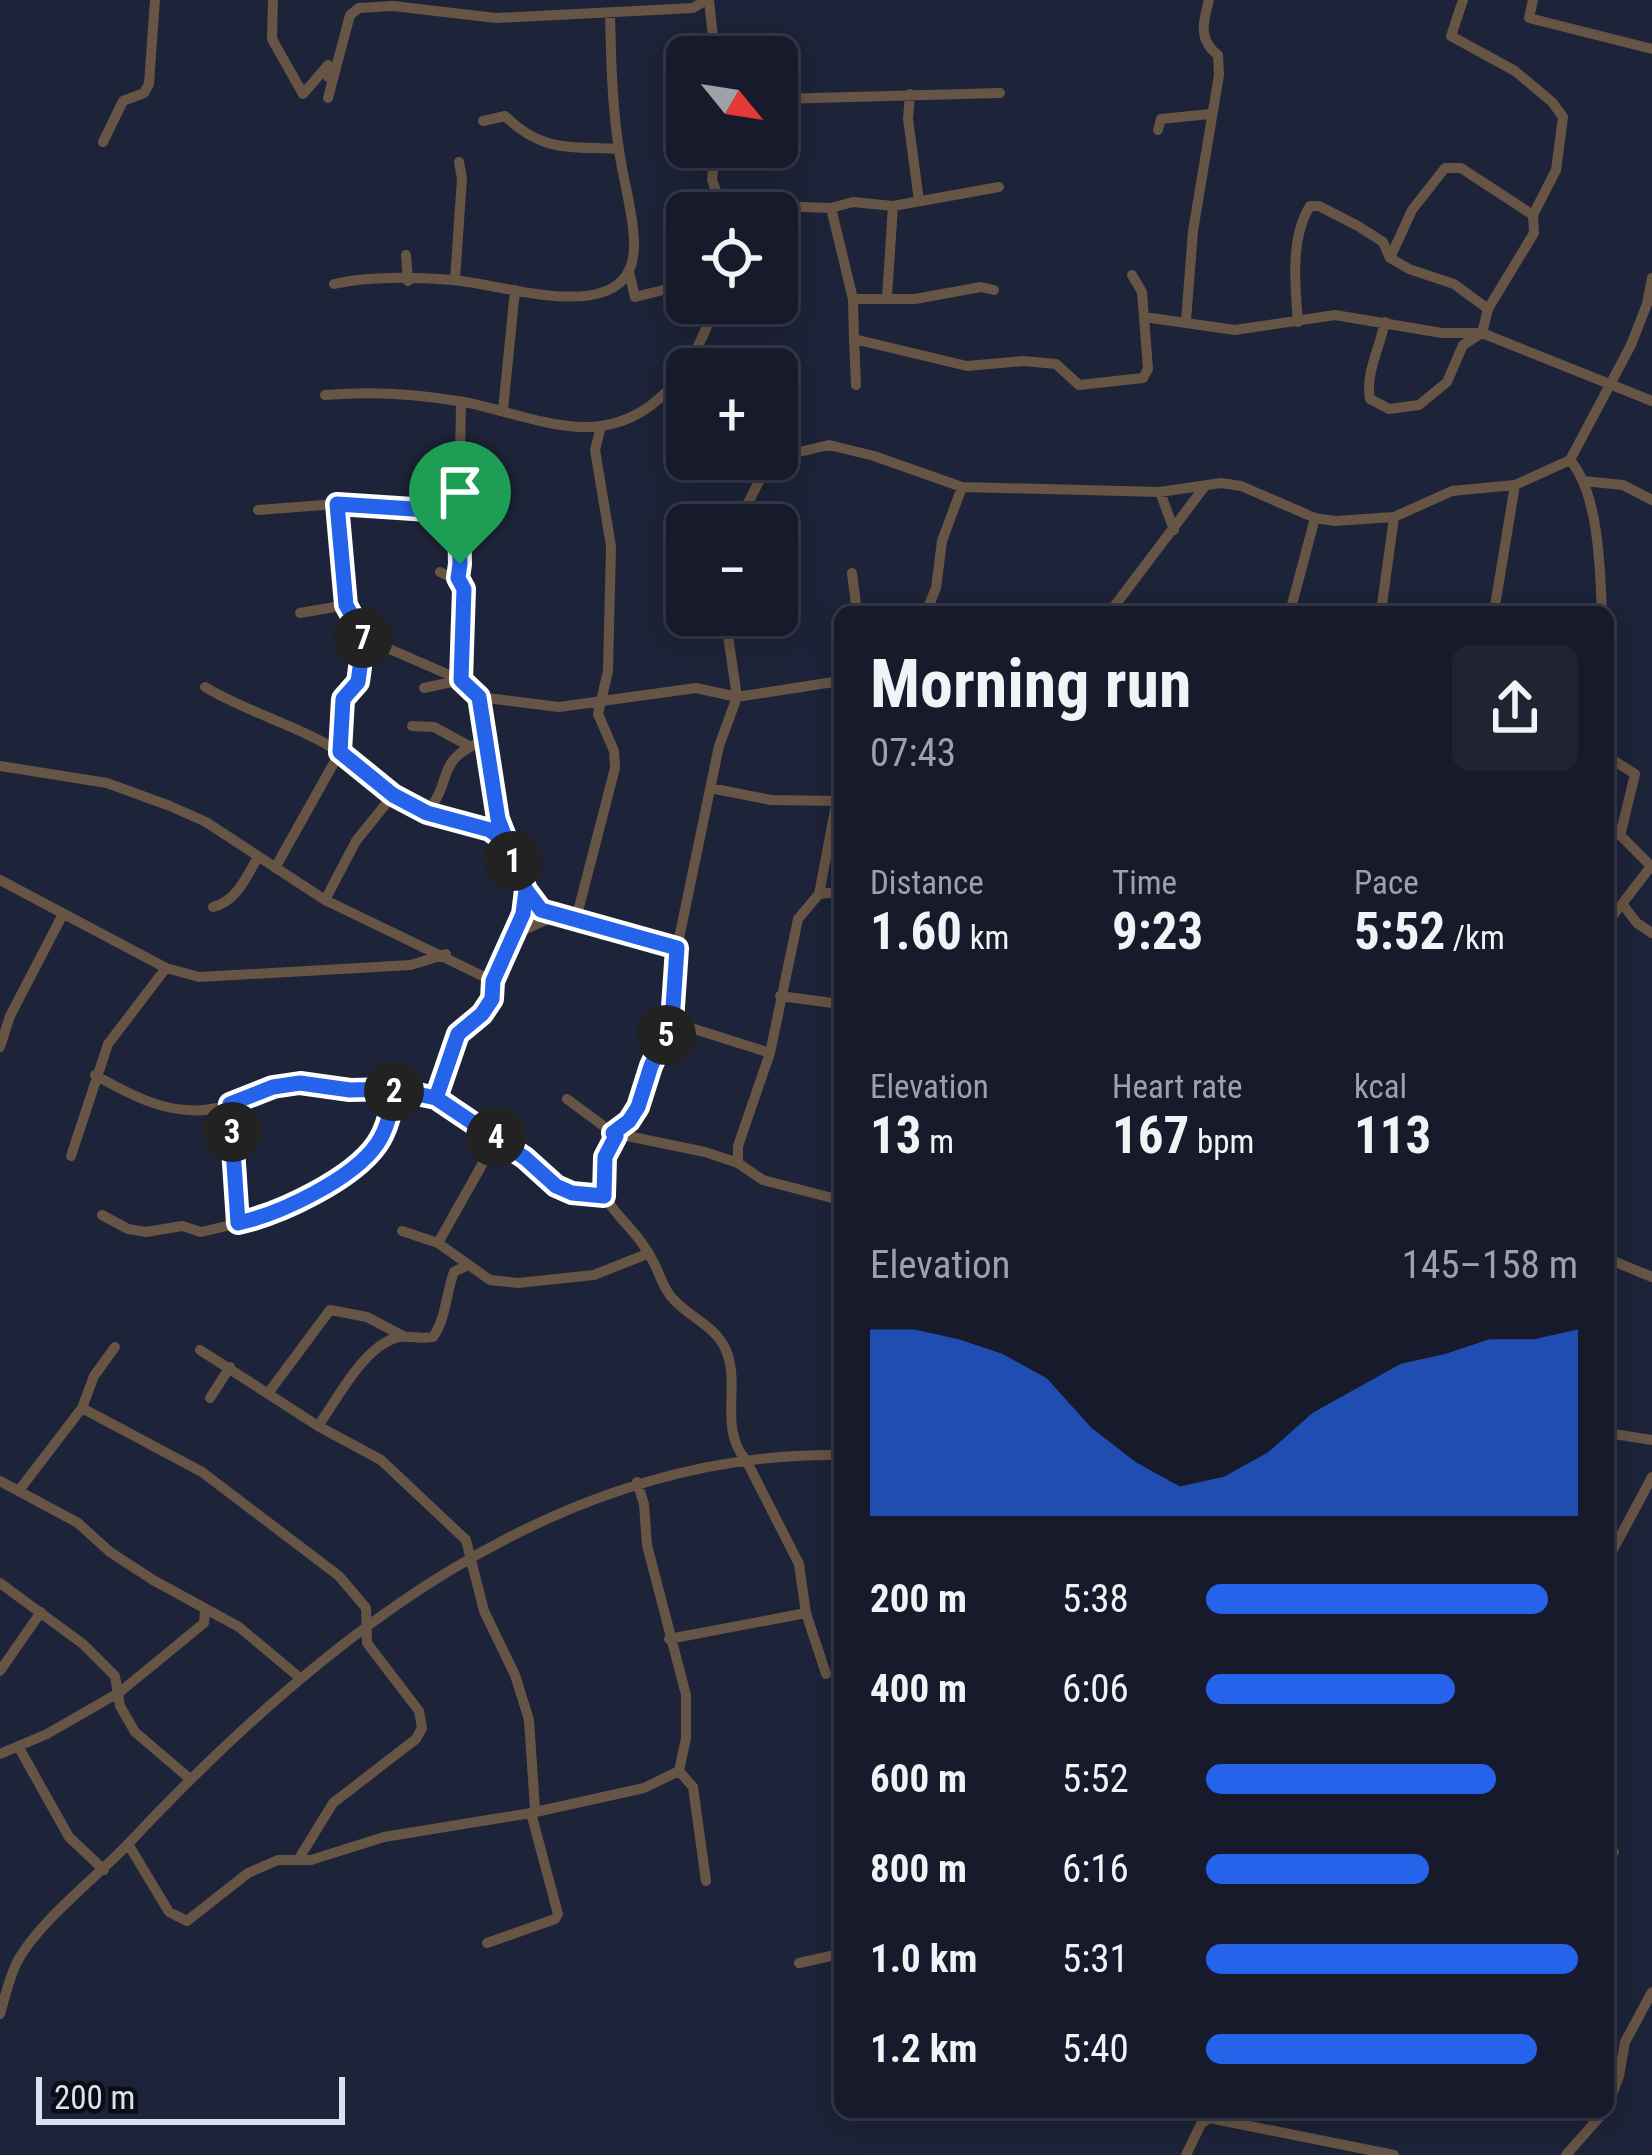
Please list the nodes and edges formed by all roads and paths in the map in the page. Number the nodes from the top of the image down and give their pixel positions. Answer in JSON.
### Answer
{"nodes":[{"id":1,"x":155,"y":0,"type":"edge"},
{"id":2,"x":273,"y":0,"type":"edge"},
{"id":3,"x":708,"y":0,"type":"edge"},
{"id":4,"x":1209,"y":0,"type":"edge"},
{"id":5,"x":1533,"y":0,"type":"edge"},
{"id":6,"x":1459,"y":1,"type":"edge"},
{"id":7,"x":610,"y":14,"type":"junction"},
{"id":8,"x":713,"y":36,"type":"edge"},
{"id":9,"x":1652,"y":49,"type":"edge"},
{"id":10,"x":1000,"y":93,"type":"dead end"},
{"id":11,"x":910,"y":94,"type":"junction"},
{"id":12,"x":798,"y":98,"type":"edge"},
{"id":13,"x":1210,"y":114,"type":"junction"},
{"id":14,"x":483,"y":122,"type":"dead end"},
{"id":15,"x":1158,"y":130,"type":"dead end"},
{"id":16,"x":103,"y":142,"type":"dead end"},
{"id":17,"x":619,"y":149,"type":"junction"},
{"id":18,"x":459,"y":163,"type":"dead end"},
{"id":19,"x":999,"y":187,"type":"dead end"},
{"id":20,"x":919,"y":202,"type":"junction"},
{"id":21,"x":893,"y":206,"type":"junction"},
{"id":22,"x":798,"y":207,"type":"edge"},
{"id":23,"x":831,"y":208,"type":"junction"},
{"id":24,"x":1533,"y":215,"type":"junction"},
{"id":25,"x":406,"y":255,"type":"dead end"},
{"id":26,"x":1390,"y":258,"type":"junction"},
{"id":27,"x":628,"y":272,"type":"junction"},
{"id":28,"x":1132,"y":275,"type":"dead end"},
{"id":29,"x":1652,"y":278,"type":"edge"},
{"id":30,"x":408,"y":280,"type":"junction"},
{"id":31,"x":455,"y":280,"type":"junction"},
{"id":32,"x":334,"y":284,"type":"dead end"},
{"id":33,"x":666,"y":289,"type":"edge"},
{"id":34,"x":515,"y":290,"type":"junction"},
{"id":35,"x":994,"y":290,"type":"dead end"},
{"id":36,"x":887,"y":297,"type":"junction"},
{"id":37,"x":853,"y":299,"type":"junction"},
{"id":38,"x":1488,"y":309,"type":"junction"},
{"id":39,"x":1144,"y":317,"type":"junction"},
{"id":40,"x":1186,"y":321,"type":"junction"},
{"id":41,"x":1298,"y":322,"type":"junction"},
{"id":42,"x":1385,"y":322,"type":"junction"},
{"id":43,"x":707,"y":324,"type":"edge"},
{"id":44,"x":1482,"y":333,"type":"junction"},
{"id":45,"x":854,"y":338,"type":"junction"},
{"id":46,"x":856,"y":385,"type":"dead end"},
{"id":47,"x":1610,"y":386,"type":"junction"},
{"id":48,"x":325,"y":395,"type":"dead end"},
{"id":49,"x":1652,"y":401,"type":"edge"},
{"id":50,"x":461,"y":402,"type":"junction"},
{"id":51,"x":503,"y":410,"type":"junction"},
{"id":52,"x":601,"y":426,"type":"junction"},
{"id":53,"x":1570,"y":460,"type":"junction"},
{"id":54,"x":1583,"y":481,"type":"junction"},
{"id":55,"x":1515,"y":484,"type":"junction"},
{"id":56,"x":1205,"y":486,"type":"junction"},
{"id":57,"x":962,"y":487,"type":"junction"},
{"id":58,"x":1160,"y":492,"type":"junction"},
{"id":59,"x":1652,"y":500,"type":"edge"},
{"id":60,"x":337,"y":504,"type":"junction"},
{"id":61,"x":748,"y":504,"type":"edge"},
{"id":62,"x":258,"y":510,"type":"dead end"},
{"id":63,"x":459,"y":512,"type":"junction"},
{"id":64,"x":1394,"y":517,"type":"junction"},
{"id":65,"x":1315,"y":518,"type":"junction"},
{"id":66,"x":1174,"y":530,"type":"junction"},
{"id":67,"x":440,"y":572,"type":"dead end"},
{"id":68,"x":852,"y":573,"type":"dead end"},
{"id":69,"x":458,"y":578,"type":"junction"},
{"id":70,"x":346,"y":605,"type":"junction"},
{"id":71,"x":856,"y":606,"type":"edge"},
{"id":72,"x":928,"y":606,"type":"edge"},
{"id":73,"x":1115,"y":606,"type":"edge"},
{"id":74,"x":1292,"y":606,"type":"edge"},
{"id":75,"x":1382,"y":606,"type":"edge"},
{"id":76,"x":1495,"y":606,"type":"edge"},
{"id":77,"x":1602,"y":606,"type":"edge"},
{"id":78,"x":300,"y":613,"type":"dead end"},
{"id":79,"x":728,"y":636,"type":"edge"},
{"id":80,"x":364,"y":638,"type":"junction"},
{"id":81,"x":461,"y":680,"type":"junction"},
{"id":82,"x":834,"y":682,"type":"edge"},
{"id":83,"x":205,"y":687,"type":"dead end"},
{"id":84,"x":424,"y":688,"type":"dead end"},
{"id":85,"x":479,"y":697,"type":"junction"},
{"id":86,"x":737,"y":697,"type":"junction"},
{"id":87,"x":600,"y":702,"type":"junction"},
{"id":88,"x":412,"y":726,"type":"dead end"},
{"id":89,"x":488,"y":739,"type":"junction"},
{"id":90,"x":469,"y":746,"type":"junction"},
{"id":91,"x":340,"y":752,"type":"junction"},
{"id":92,"x":1614,"y":761,"type":"edge"},
{"id":93,"x":0,"y":766,"type":"edge"},
{"id":94,"x":710,"y":788,"type":"junction"},
{"id":95,"x":393,"y":795,"type":"junction"},
{"id":96,"x":834,"y":800,"type":"edge"},
{"id":97,"x":427,"y":813,"type":"junction"},
{"id":98,"x":834,"y":820,"type":"edge"},
{"id":99,"x":494,"y":825,"type":"junction"},
{"id":100,"x":1614,"y":827,"type":"edge"},
{"id":101,"x":1621,"y":832,"type":"junction"},
{"id":102,"x":258,"y":857,"type":"junction"},
{"id":103,"x":1652,"y":865,"type":"edge"},
{"id":104,"x":275,"y":868,"type":"junction"},
{"id":105,"x":0,"y":880,"type":"edge"},
{"id":106,"x":526,"y":890,"type":"junction"},
{"id":107,"x":834,"y":893,"type":"edge"},
{"id":108,"x":819,"y":895,"type":"junction"},
{"id":109,"x":326,"y":900,"type":"junction"},
{"id":110,"x":1623,"y":905,"type":"junction"},
{"id":111,"x":213,"y":908,"type":"dead end"},
{"id":112,"x":541,"y":910,"type":"junction"},
{"id":113,"x":63,"y":914,"type":"junction"},
{"id":114,"x":523,"y":914,"type":"junction"},
{"id":115,"x":560,"y":914,"type":"junction"},
{"id":116,"x":1614,"y":915,"type":"edge"},
{"id":117,"x":576,"y":919,"type":"junction"},
{"id":118,"x":1652,"y":933,"type":"edge"},
{"id":119,"x":515,"y":934,"type":"junction"},
{"id":120,"x":677,"y":948,"type":"junction"},
{"id":121,"x":446,"y":955,"type":"junction"},
{"id":122,"x":166,"y":968,"type":"junction"},
{"id":123,"x":493,"y":981,"type":"junction"},
{"id":124,"x":780,"y":996,"type":"junction"},
{"id":125,"x":834,"y":1003,"type":"edge"},
{"id":126,"x":672,"y":1022,"type":"junction"},
{"id":127,"x":0,"y":1047,"type":"edge"},
{"id":128,"x":770,"y":1052,"type":"junction"},
{"id":129,"x":95,"y":1075,"type":"junction"},
{"id":130,"x":394,"y":1089,"type":"junction"},
{"id":131,"x":436,"y":1098,"type":"junction"},
{"id":132,"x":567,"y":1099,"type":"dead end"},
{"id":133,"x":230,"y":1104,"type":"junction"},
{"id":134,"x":613,"y":1133,"type":"junction"},
{"id":135,"x":497,"y":1138,"type":"junction"},
{"id":136,"x":71,"y":1156,"type":"dead end"},
{"id":137,"x":738,"y":1163,"type":"junction"},
{"id":138,"x":604,"y":1196,"type":"junction"},
{"id":139,"x":834,"y":1198,"type":"edge"},
{"id":140,"x":102,"y":1215,"type":"dead end"},
{"id":141,"x":238,"y":1223,"type":"junction"},
{"id":142,"x":402,"y":1231,"type":"dead end"},
{"id":143,"x":438,"y":1243,"type":"junction"},
{"id":144,"x":646,"y":1254,"type":"junction"},
{"id":145,"x":1614,"y":1261,"type":"edge"},
{"id":146,"x":466,"y":1266,"type":"junction"},
{"id":147,"x":1652,"y":1277,"type":"edge"},
{"id":148,"x":403,"y":1336,"type":"junction"},
{"id":149,"x":115,"y":1347,"type":"dead end"},
{"id":150,"x":200,"y":1350,"type":"dead end"},
{"id":151,"x":230,"y":1367,"type":"junction"},
{"id":152,"x":269,"y":1391,"type":"junction"},
{"id":153,"x":210,"y":1398,"type":"dead end"},
{"id":154,"x":82,"y":1408,"type":"junction"},
{"id":155,"x":318,"y":1426,"type":"junction"},
{"id":156,"x":1614,"y":1433,"type":"edge"},
{"id":157,"x":1652,"y":1439,"type":"edge"},
{"id":158,"x":834,"y":1454,"type":"edge"},
{"id":159,"x":746,"y":1460,"type":"junction"},
{"id":160,"x":1652,"y":1477,"type":"edge"},
{"id":161,"x":0,"y":1480,"type":"edge"},
{"id":162,"x":637,"y":1483,"type":"junction"},
{"id":163,"x":20,"y":1489,"type":"junction"},
{"id":164,"x":1614,"y":1548,"type":"edge"},
{"id":165,"x":468,"y":1558,"type":"junction"},
{"id":166,"x":0,"y":1583,"type":"edge"},
{"id":167,"x":205,"y":1610,"type":"junction"},
{"id":168,"x":41,"y":1612,"type":"junction"},
{"id":169,"x":806,"y":1612,"type":"junction"},
{"id":170,"x":364,"y":1631,"type":"junction"},
{"id":171,"x":670,"y":1639,"type":"junction"},
{"id":172,"x":0,"y":1671,"type":"edge"},
{"id":173,"x":826,"y":1674,"type":"dead end"},
{"id":174,"x":300,"y":1678,"type":"junction"},
{"id":175,"x":120,"y":1692,"type":"junction"},
{"id":176,"x":18,"y":1746,"type":"junction"},
{"id":177,"x":0,"y":1754,"type":"edge"},
{"id":178,"x":679,"y":1771,"type":"junction"},
{"id":179,"x":189,"y":1778,"type":"junction"},
{"id":180,"x":533,"y":1811,"type":"junction"},
{"id":181,"x":128,"y":1844,"type":"junction"},
{"id":182,"x":298,"y":1860,"type":"junction"},
{"id":183,"x":104,"y":1870,"type":"junction"},
{"id":184,"x":706,"y":1881,"type":"dead end"},
{"id":185,"x":488,"y":1943,"type":"dead end"},
{"id":186,"x":834,"y":1955,"type":"edge"},
{"id":187,"x":799,"y":1963,"type":"dead end"},
{"id":188,"x":4,"y":1986,"type":"edge"},
{"id":189,"x":1652,"y":1992,"type":"edge"},
{"id":190,"x":0,"y":2014,"type":"edge"},
{"id":191,"x":1614,"y":2089,"type":"edge"},
{"id":192,"x":1598,"y":2118,"type":"edge"},
{"id":193,"x":1186,"y":2155,"type":"edge"},
{"id":194,"x":1394,"y":2155,"type":"edge"},
{"id":195,"x":1566,"y":2155,"type":"edge"}],
"edges":[{"from":1,"to":16,"type":"street"},
{"from":2,"to":7,"type":"street"},
{"from":3,"to":7,"type":"street"},
{"from":3,"to":8,"type":"street"},
{"from":4,"to":13,"type":"street"},
{"from":5,"to":9,"type":"street"},
{"from":6,"to":24,"type":"street"},
{"from":7,"to":17,"type":"street"},
{"from":10,"to":11,"type":"street"},
{"from":11,"to":12,"type":"street"},
{"from":11,"to":20,"type":"street"},
{"from":13,"to":15,"type":"street"},
{"from":13,"to":40,"type":"street"},
{"from":14,"to":17,"type":"street"},
{"from":17,"to":27,"type":"street"},
{"from":18,"to":31,"type":"street"},
{"from":19,"to":20,"type":"street"},
{"from":20,"to":21,"type":"street"},
{"from":21,"to":23,"type":"street"},
{"from":21,"to":36,"type":"street"},
{"from":22,"to":23,"type":"street"},
{"from":23,"to":37,"type":"street"},
{"from":24,"to":26,"type":"street"},
{"from":24,"to":38,"type":"street"},
{"from":25,"to":30,"type":"street"},
{"from":26,"to":38,"type":"street"},
{"from":26,"to":41,"type":"street"},
{"from":27,"to":33,"type":"street"},
{"from":27,"to":34,"type":"street"},
{"from":28,"to":39,"type":"street"},
{"from":29,"to":47,"type":"street"},
{"from":30,"to":31,"type":"street"},
{"from":30,"to":32,"type":"street"},
{"from":31,"to":34,"type":"street"},
{"from":34,"to":51,"type":"street"},
{"from":35,"to":36,"type":"street"},
{"from":36,"to":37,"type":"street"},
{"from":37,"to":45,"type":"street"},
{"from":38,"to":44,"type":"street"},
{"from":39,"to":40,"type":"street"},
{"from":39,"to":45,"type":"street"},
{"from":40,"to":41,"type":"street"},
{"from":41,"to":42,"type":"street"},
{"from":42,"to":44,"type":"street"},
{"from":42,"to":44,"type":"street"},
{"from":43,"to":52,"type":"street"},
{"from":44,"to":47,"type":"street"},
{"from":45,"to":46,"type":"street"},
{"from":47,"to":49,"type":"street"},
{"from":47,"to":53,"type":"street"},
{"from":48,"to":50,"type":"street"},
{"from":50,"to":51,"type":"street"},
{"from":50,"to":63,"type":"street"},
{"from":51,"to":52,"type":"street"},
{"from":52,"to":87,"type":"street"},
{"from":53,"to":54,"type":"street"},
{"from":53,"to":55,"type":"street"},
{"from":54,"to":59,"type":"street"},
{"from":54,"to":77,"type":"street"},
{"from":55,"to":64,"type":"street"},
{"from":55,"to":76,"type":"street"},
{"from":56,"to":58,"type":"street"},
{"from":56,"to":65,"type":"street"},
{"from":56,"to":66,"type":"street"},
{"from":57,"to":58,"type":"street"},
{"from":57,"to":61,"type":"street"},
{"from":57,"to":72,"type":"street"},
{"from":58,"to":66,"type":"street"},
{"from":60,"to":62,"type":"street"},
{"from":60,"to":63,"type":"street"},
{"from":60,"to":70,"type":"street"},
{"from":63,"to":69,"type":"street"},
{"from":64,"to":65,"type":"street"},
{"from":64,"to":75,"type":"street"},
{"from":65,"to":74,"type":"street"},
{"from":66,"to":73,"type":"street"},
{"from":67,"to":69,"type":"street"},
{"from":68,"to":71,"type":"street"},
{"from":69,"to":81,"type":"street"},
{"from":70,"to":78,"type":"street"},
{"from":70,"to":80,"type":"street"},
{"from":79,"to":86,"type":"street"},
{"from":80,"to":81,"type":"street"},
{"from":80,"to":91,"type":"street"},
{"from":81,"to":84,"type":"street"},
{"from":81,"to":85,"type":"street"},
{"from":82,"to":86,"type":"street"},
{"from":83,"to":91,"type":"street"},
{"from":85,"to":87,"type":"street"},
{"from":85,"to":89,"type":"street"},
{"from":86,"to":87,"type":"street"},
{"from":86,"to":94,"type":"street"},
{"from":87,"to":117,"type":"street"},
{"from":88,"to":90,"type":"street"},
{"from":89,"to":90,"type":"street"},
{"from":89,"to":99,"type":"street"},
{"from":90,"to":97,"type":"street"},
{"from":91,"to":95,"type":"street"},
{"from":91,"to":104,"type":"street"},
{"from":92,"to":101,"type":"street"},
{"from":93,"to":102,"type":"street"},
{"from":94,"to":96,"type":"street"},
{"from":94,"to":120,"type":"street"},
{"from":95,"to":97,"type":"street"},
{"from":95,"to":109,"type":"street"},
{"from":97,"to":99,"type":"street"},
{"from":98,"to":108,"type":"street"},
{"from":99,"to":106,"type":"street"},
{"from":100,"to":101,"type":"street"},
{"from":101,"to":103,"type":"street"},
{"from":102,"to":104,"type":"street"},
{"from":102,"to":111,"type":"street"},
{"from":103,"to":110,"type":"street"},
{"from":104,"to":109,"type":"street"},
{"from":105,"to":113,"type":"street"},
{"from":106,"to":112,"type":"street"},
{"from":106,"to":114,"type":"street"},
{"from":107,"to":108,"type":"street"},
{"from":108,"to":124,"type":"street"},
{"from":109,"to":121,"type":"street"},
{"from":110,"to":116,"type":"street"},
{"from":110,"to":118,"type":"street"},
{"from":112,"to":114,"type":"street"},
{"from":112,"to":115,"type":"street"},
{"from":113,"to":122,"type":"street"},
{"from":113,"to":127,"type":"street"},
{"from":114,"to":119,"type":"street"},
{"from":115,"to":117,"type":"street"},
{"from":115,"to":119,"type":"street"},
{"from":117,"to":120,"type":"street"},
{"from":119,"to":123,"type":"street"},
{"from":120,"to":126,"type":"street"},
{"from":121,"to":122,"type":"street"},
{"from":121,"to":123,"type":"street"},
{"from":122,"to":129,"type":"street"},
{"from":123,"to":131,"type":"street"},
{"from":124,"to":125,"type":"street"},
{"from":124,"to":128,"type":"street"},
{"from":126,"to":128,"type":"street"},
{"from":126,"to":134,"type":"street"},
{"from":128,"to":137,"type":"street"},
{"from":129,"to":133,"type":"street"},
{"from":129,"to":136,"type":"street"},
{"from":130,"to":131,"type":"street"},
{"from":130,"to":133,"type":"street"},
{"from":130,"to":141,"type":"street"},
{"from":131,"to":135,"type":"street"},
{"from":132,"to":134,"type":"street"},
{"from":133,"to":141,"type":"street"},
{"from":134,"to":137,"type":"street"},
{"from":134,"to":138,"type":"street"},
{"from":135,"to":138,"type":"street"},
{"from":135,"to":143,"type":"street"},
{"from":137,"to":139,"type":"street"},
{"from":138,"to":144,"type":"street"},
{"from":140,"to":141,"type":"street"},
{"from":142,"to":143,"type":"street"},
{"from":143,"to":146,"type":"street"},
{"from":144,"to":146,"type":"street"},
{"from":144,"to":159,"type":"street"},
{"from":145,"to":147,"type":"street"},
{"from":146,"to":148,"type":"street"},
{"from":148,"to":152,"type":"street"},
{"from":148,"to":155,"type":"street"},
{"from":149,"to":154,"type":"street"},
{"from":150,"to":151,"type":"street"},
{"from":151,"to":152,"type":"street"},
{"from":151,"to":153,"type":"street"},
{"from":152,"to":155,"type":"street"},
{"from":154,"to":163,"type":"street"},
{"from":154,"to":170,"type":"street"},
{"from":155,"to":165,"type":"street"},
{"from":156,"to":157,"type":"street"},
{"from":158,"to":159,"type":"street"},
{"from":159,"to":162,"type":"street"},
{"from":159,"to":169,"type":"street"},
{"from":160,"to":164,"type":"street"},
{"from":161,"to":163,"type":"street"},
{"from":162,"to":165,"type":"street"},
{"from":162,"to":171,"type":"street"},
{"from":163,"to":167,"type":"street"},
{"from":165,"to":170,"type":"street"},
{"from":165,"to":180,"type":"street"},
{"from":166,"to":168,"type":"street"},
{"from":167,"to":174,"type":"street"},
{"from":167,"to":175,"type":"street"},
{"from":168,"to":172,"type":"street"},
{"from":168,"to":175,"type":"street"},
{"from":169,"to":171,"type":"street"},
{"from":169,"to":173,"type":"street"},
{"from":170,"to":174,"type":"street"},
{"from":170,"to":182,"type":"street"},
{"from":171,"to":178,"type":"street"},
{"from":174,"to":179,"type":"street"},
{"from":175,"to":176,"type":"street"},
{"from":175,"to":179,"type":"street"},
{"from":176,"to":177,"type":"street"},
{"from":176,"to":183,"type":"street"},
{"from":178,"to":180,"type":"street"},
{"from":178,"to":184,"type":"street"},
{"from":179,"to":181,"type":"street"},
{"from":180,"to":182,"type":"street"},
{"from":180,"to":185,"type":"street"},
{"from":181,"to":182,"type":"street"},
{"from":181,"to":183,"type":"street"},
{"from":183,"to":188,"type":"street"},
{"from":186,"to":187,"type":"street"},
{"from":188,"to":190,"type":"street"},
{"from":189,"to":191,"type":"street"},
{"from":192,"to":195,"type":"street"},
{"from":193,"to":194,"type":"street"}]}
